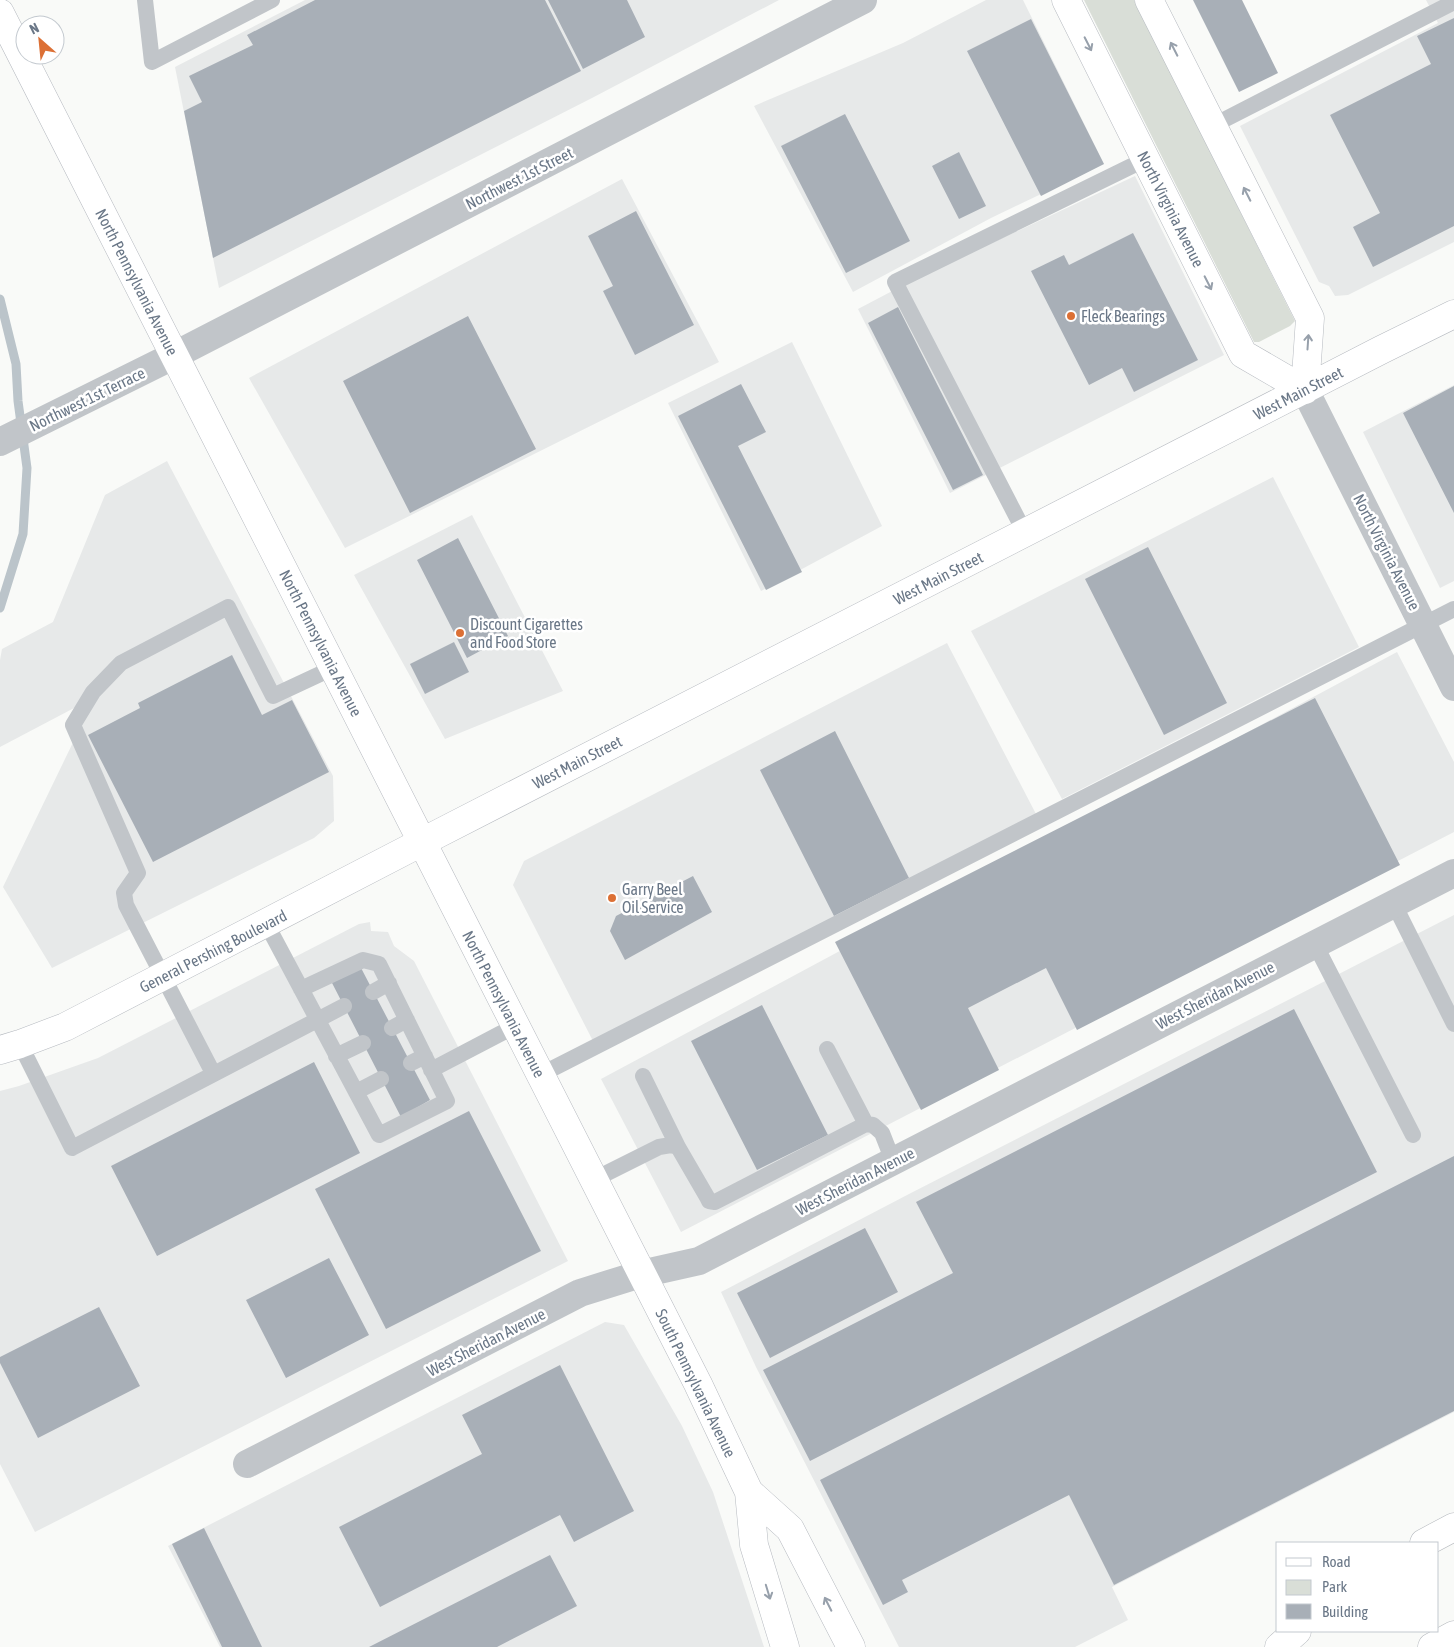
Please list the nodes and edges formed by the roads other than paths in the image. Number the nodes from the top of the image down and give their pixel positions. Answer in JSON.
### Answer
{"nodes":[{"id":1,"x":145,"y":0,"type":"edge"},
{"id":2,"x":272,"y":0,"type":"edge"},
{"id":3,"x":863,"y":0,"type":"edge"},
{"id":4,"x":1066,"y":0,"type":"edge"},
{"id":5,"x":1149,"y":0,"type":"edge"},
{"id":6,"x":1454,"y":2,"type":"edge"},
{"id":7,"x":0,"y":13,"type":"edge"},
{"id":8,"x":1212,"y":126,"type":"junction"},
{"id":9,"x":1146,"y":158,"type":"junction"},
{"id":10,"x":1454,"y":314,"type":"edge"},
{"id":11,"x":175,"y":355,"type":"junction"},
{"id":12,"x":1304,"y":390,"type":"junction"},
{"id":13,"x":0,"y":442,"type":"edge"},
{"id":14,"x":1025,"y":533,"type":"junction"},
{"id":15,"x":1454,"y":609,"type":"edge"},
{"id":16,"x":1424,"y":625,"type":"junction"},
{"id":17,"x":334,"y":668,"type":"junction"},
{"id":18,"x":1454,"y":687,"type":"edge"},
{"id":19,"x":422,"y":842,"type":"junction"},
{"id":20,"x":1454,"y":873,"type":"edge"},
{"id":21,"x":1394,"y":904,"type":"junction"},
{"id":22,"x":266,"y":924,"type":"junction"},
{"id":23,"x":1316,"y":944,"type":"junction"},
{"id":24,"x":163,"y":976,"type":"junction"},
{"id":25,"x":389,"y":983,"type":"junction"},
{"id":26,"x":301,"y":989,"type":"junction"},
{"id":27,"x":373,"y":992,"type":"dead end"},
{"id":28,"x":344,"y":1006,"type":"dead end"},
{"id":29,"x":316,"y":1019,"type":"junction"},
{"id":30,"x":407,"y":1020,"type":"junction"},
{"id":31,"x":1454,"y":1024,"type":"edge"},
{"id":32,"x":515,"y":1026,"type":"junction"},
{"id":33,"x":392,"y":1028,"type":"dead end"},
{"id":34,"x":363,"y":1043,"type":"dead end"},
{"id":35,"x":10,"y":1047,"type":"edge"},
{"id":36,"x":827,"y":1049,"type":"dead end"},
{"id":37,"x":336,"y":1056,"type":"junction"},
{"id":38,"x":422,"y":1063,"type":"junction"},
{"id":39,"x":214,"y":1073,"type":"junction"},
{"id":40,"x":540,"y":1075,"type":"junction"},
{"id":41,"x":643,"y":1076,"type":"dead end"},
{"id":42,"x":381,"y":1078,"type":"dead end"},
{"id":43,"x":356,"y":1092,"type":"junction"},
{"id":44,"x":866,"y":1124,"type":"junction"},
{"id":45,"x":1413,"y":1136,"type":"dead end"},
{"id":46,"x":678,"y":1147,"type":"junction"},
{"id":47,"x":893,"y":1161,"type":"junction"},
{"id":48,"x":594,"y":1180,"type":"junction"},
{"id":49,"x":641,"y":1274,"type":"junction"},
{"id":50,"x":247,"y":1464,"type":"dead end"},
{"id":51,"x":749,"y":1492,"type":"junction"},
{"id":52,"x":1454,"y":1527,"type":"edge"},
{"id":53,"x":1426,"y":1542,"type":"edge"},
{"id":54,"x":1297,"y":1632,"type":"edge"},
{"id":55,"x":1454,"y":1635,"type":"edge"},
{"id":56,"x":786,"y":1647,"type":"edge"},
{"id":57,"x":851,"y":1647,"type":"edge"},
{"id":58,"x":1279,"y":1647,"type":"edge"},
{"id":59,"x":1432,"y":1647,"type":"edge"}],
"edges":[{"from":1,"to":2,"type":"lane"},
{"from":3,"to":11,"type":"street","name":"Northwest 1st Street"},
{"from":4,"to":9,"type":"main road","name":"North Virginia Avenue","one_way":true},
{"from":8,"to":5,"type":"main road","one_way":true},
{"from":6,"to":8,"type":"lane"},
{"from":7,"to":11,"type":"main road","name":"North Pennsylvania Avenue"},
{"from":12,"to":8,"type":"main road","one_way":true},
{"from":9,"to":12,"type":"main road","name":"North Virginia Avenue","one_way":true},
{"from":9,"to":14,"type":"lane"},
{"from":10,"to":12,"type":"main road","name":"West Main Street"},
{"from":11,"to":13,"type":"street","name":"Northwest 1st Terrace"},
{"from":11,"to":17,"type":"main road","name":"North Pennsylvania Avenue"},
{"from":12,"to":14,"type":"main road","name":"West Main Street"},
{"from":12,"to":16,"type":"street","name":"North Virginia Avenue"},
{"from":14,"to":19,"type":"main road","name":"West Main Street"},
{"from":15,"to":16,"type":"lane"},
{"from":16,"to":18,"type":"street","name":"North Virginia Avenue"},
{"from":16,"to":40,"type":"lane"},
{"from":17,"to":19,"type":"main road","name":"North Pennsylvania Avenue"},
{"from":17,"to":24,"type":"lane"},
{"from":19,"to":22,"type":"main road","name":"General Pershing Boulevard"},
{"from":19,"to":32,"type":"main road","name":"North Pennsylvania Avenue"},
{"from":20,"to":21,"type":"street","name":"West Sheridan Avenue"},
{"from":21,"to":23,"type":"street","name":"West Sheridan Avenue"},
{"from":21,"to":31,"type":"lane"},
{"from":22,"to":24,"type":"main road","name":"General Pershing Boulevard"},
{"from":22,"to":26,"type":"lane"},
{"from":23,"to":45,"type":"lane"},
{"from":23,"to":47,"type":"street","name":"West Sheridan Avenue"},
{"from":24,"to":35,"type":"main road","name":"General Pershing Boulevard"},
{"from":24,"to":39,"type":"lane"},
{"from":25,"to":26,"type":"lane"},
{"from":25,"to":27,"type":"lane"},
{"from":25,"to":30,"type":"lane"},
{"from":26,"to":29,"type":"lane"},
{"from":28,"to":29,"type":"lane"},
{"from":29,"to":37,"type":"lane"},
{"from":29,"to":39,"type":"lane"},
{"from":30,"to":33,"type":"lane"},
{"from":30,"to":38,"type":"lane"},
{"from":32,"to":38,"type":"lane"},
{"from":32,"to":40,"type":"main road","name":"North Pennsylvania Avenue"},
{"from":34,"to":37,"type":"lane"},
{"from":35,"to":39,"type":"lane"},
{"from":36,"to":44,"type":"lane"},
{"from":37,"to":43,"type":"lane"},
{"from":38,"to":43,"type":"lane"},
{"from":40,"to":48,"type":"main road","name":"North Pennsylvania Avenue"},
{"from":41,"to":46,"type":"lane"},
{"from":42,"to":43,"type":"lane"},
{"from":44,"to":46,"type":"lane"},
{"from":44,"to":47,"type":"lane"},
{"from":46,"to":48,"type":"lane"},
{"from":47,"to":49,"type":"street","name":"West Sheridan Avenue"},
{"from":48,"to":49,"type":"main road","name":"North Pennsylvania Avenue"},
{"from":49,"to":50,"type":"street","name":"West Sheridan Avenue"},
{"from":49,"to":51,"type":"main road","name":"South Pennsylvania Avenue"},
{"from":51,"to":56,"type":"main road","name":"South Pennsylvania Avenue","one_way":true},
{"from":57,"to":51,"type":"main road","name":"South Pennsylvania Avenue","one_way":true},
{"from":52,"to":53,"type":"main road"},
{"from":54,"to":58,"type":"main road"},
{"from":55,"to":59,"type":"main road"}]}
